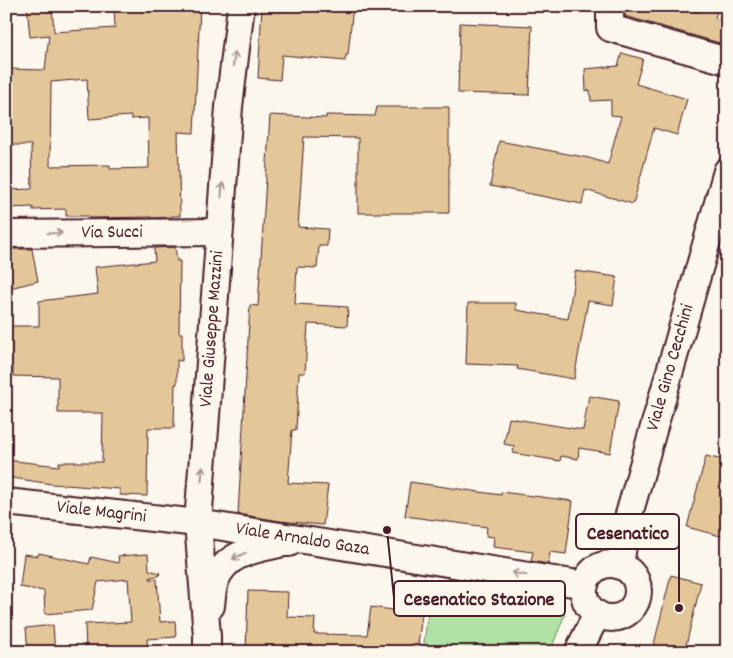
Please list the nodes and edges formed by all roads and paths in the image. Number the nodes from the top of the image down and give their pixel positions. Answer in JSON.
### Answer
{"nodes":[{"id":1,"x":241,"y":6,"type":"edge"},
{"id":2,"x":610,"y":6,"type":"edge"},
{"id":3,"x":727,"y":61,"type":"edge"},
{"id":4,"x":727,"y":171,"type":"edge"},
{"id":5,"x":219,"y":232,"type":"junction"},
{"id":6,"x":6,"y":234,"type":"edge"},
{"id":7,"x":6,"y":502,"type":"edge"},
{"id":8,"x":198,"y":523,"type":"junction"},
{"id":9,"x":321,"y":542,"type":"junction"},
{"id":10,"x":620,"y":566,"type":"junction"},
{"id":11,"x":585,"y":585,"type":"junction"},
{"id":12,"x":598,"y":614,"type":"junction"},
{"id":13,"x":207,"y":644,"type":"edge"},
{"id":14,"x":578,"y":652,"type":"edge"}],
"edges":[{"from":5,"to":1,"type":"street","name":"Viale Giuseppe Mazzini","one_way":true},
{"from":2,"to":3,"type":"street"},
{"from":4,"to":10,"type":"street","name":"Viale Gino Cecchini"},
{"from":6,"to":5,"type":"street","name":"Via Succi","one_way":true},
{"from":8,"to":5,"type":"street","name":"Viale Giuseppe Mazzini","one_way":true},
{"from":7,"to":8,"type":"street","name":"Viale Magrini"},
{"from":8,"to":9,"type":"street","name":"Viale Arnaldo Gaza"},
{"from":8,"to":13,"type":"street","name":"Viale Giuseppe Mazzini"},
{"from":11,"to":9,"type":"street","name":"Viale Arnaldo Gaza","one_way":true},
{"from":9,"to":13,"type":"street","one_way":true},
{"from":10,"to":11,"type":"street"},
{"from":10,"to":12,"type":"street"},
{"from":11,"to":12,"type":"street"},
{"from":12,"to":14,"type":"street"}]}
